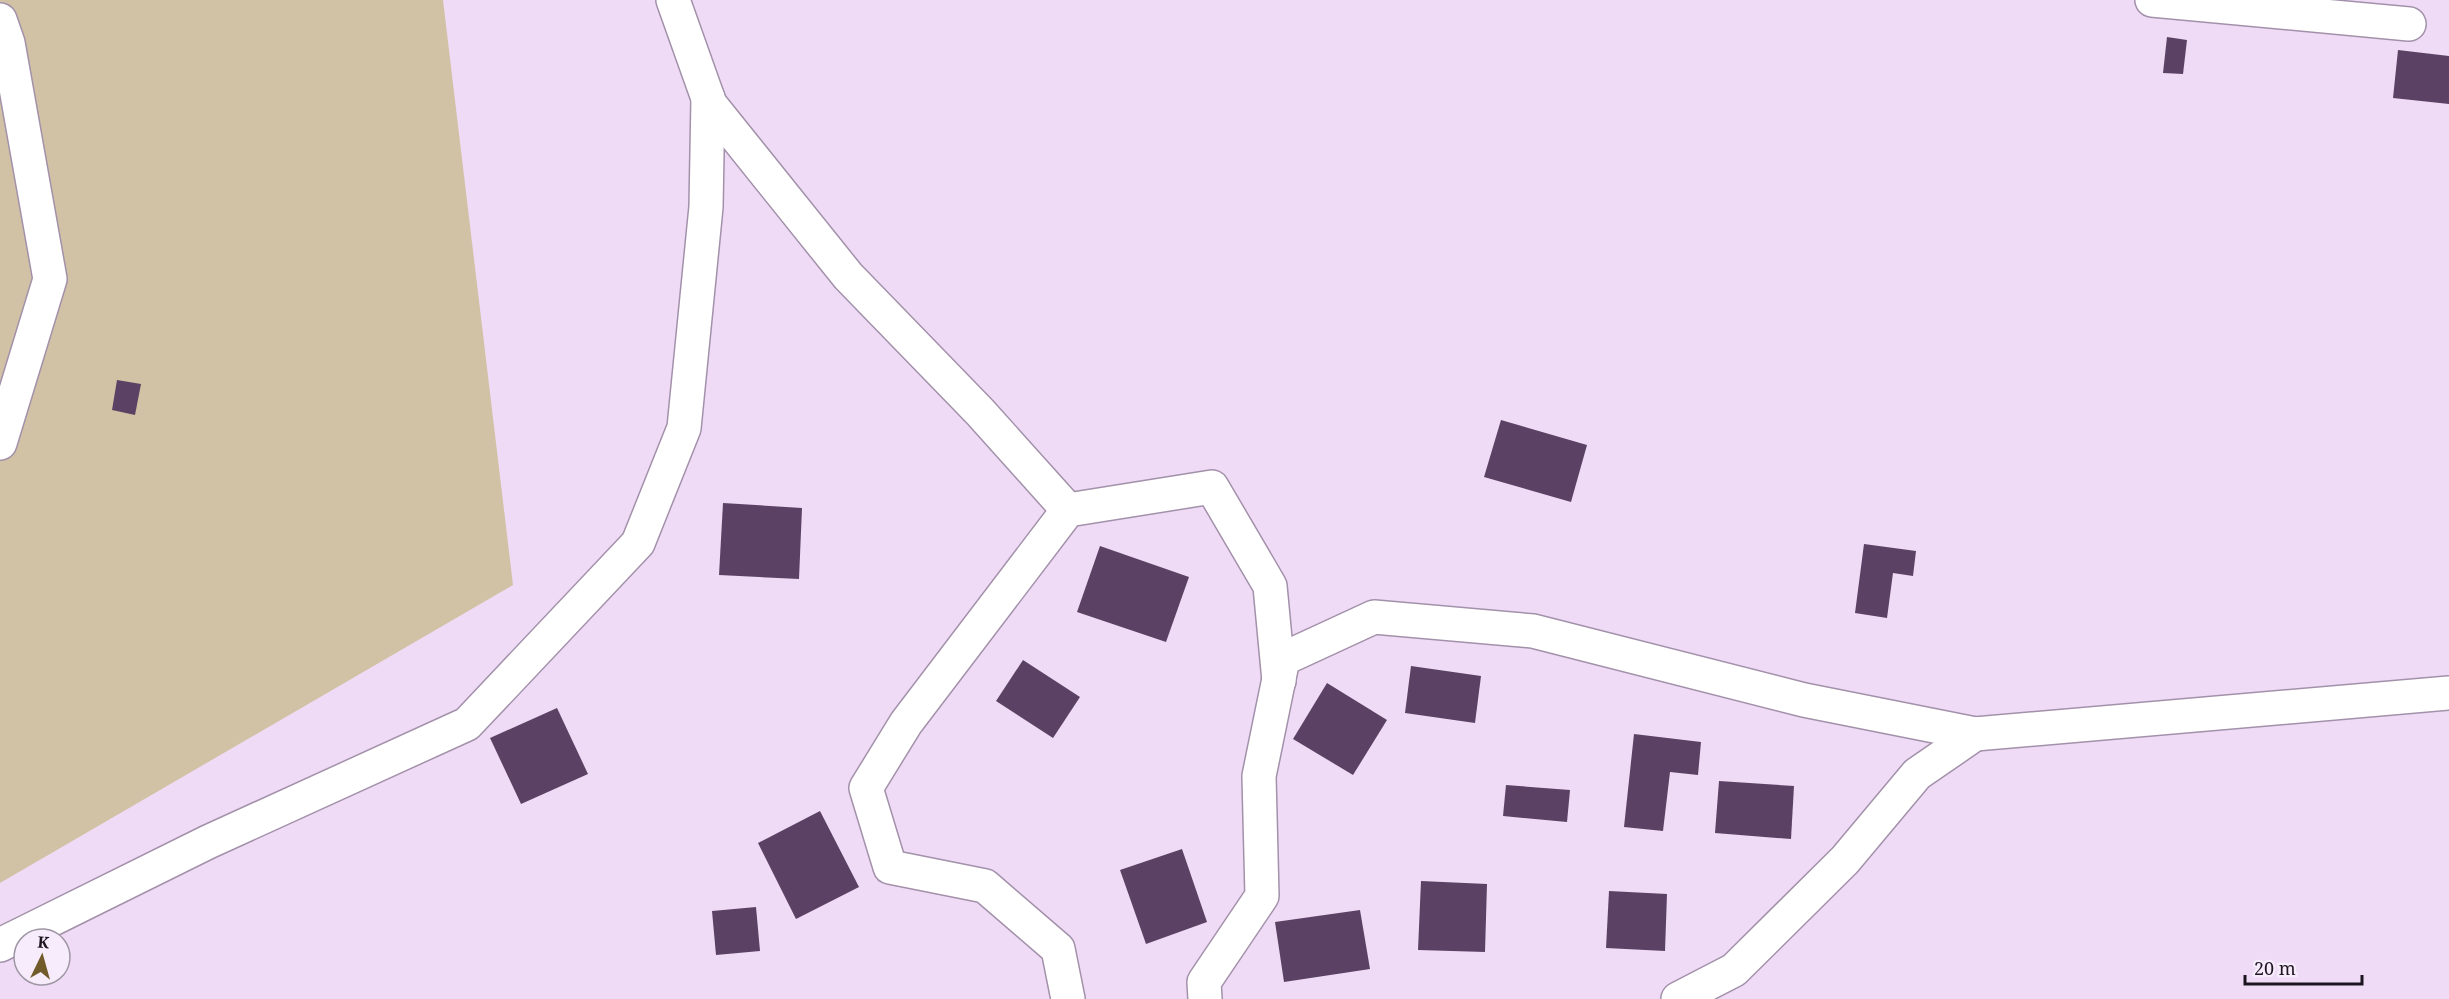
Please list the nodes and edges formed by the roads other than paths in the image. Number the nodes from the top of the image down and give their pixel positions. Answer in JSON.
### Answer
{"nodes":[{"id":1,"x":673,"y":0,"type":"edge"},
{"id":2,"x":2152,"y":0,"type":"edge"},
{"id":3,"x":0,"y":20,"type":"edge"},
{"id":4,"x":2409,"y":24,"type":"dead end"},
{"id":5,"x":708,"y":98,"type":"junction"},
{"id":6,"x":0,"y":443,"type":"edge"},
{"id":7,"x":1068,"y":510,"type":"junction"},
{"id":8,"x":1279,"y":681,"type":"junction"},
{"id":9,"x":2449,"y":693,"type":"edge"},
{"id":10,"x":1975,"y":734,"type":"junction"},
{"id":11,"x":0,"y":945,"type":"edge"},
{"id":12,"x":1068,"y":999,"type":"edge"},
{"id":13,"x":1205,"y":999,"type":"edge"},
{"id":14,"x":1678,"y":999,"type":"edge"}],
"edges":[{"from":1,"to":5,"type":"street"},
{"from":2,"to":4,"type":"street"},
{"from":3,"to":6,"type":"street"},
{"from":5,"to":7,"type":"street"},
{"from":5,"to":11,"type":"street"},
{"from":7,"to":8,"type":"street"},
{"from":7,"to":12,"type":"street"},
{"from":8,"to":10,"type":"street"},
{"from":8,"to":13,"type":"street"},
{"from":9,"to":10,"type":"street"},
{"from":10,"to":14,"type":"street"}]}
